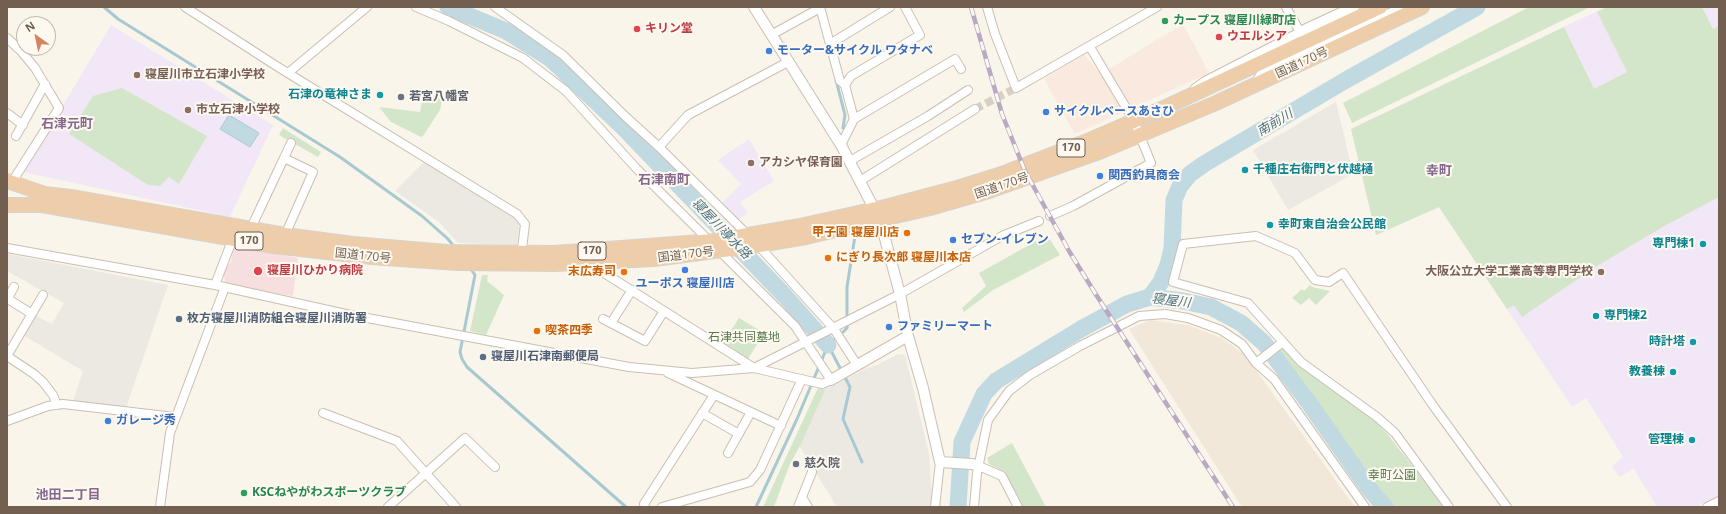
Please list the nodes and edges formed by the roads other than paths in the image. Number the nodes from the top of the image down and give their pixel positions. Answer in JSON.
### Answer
{"nodes":[{"id":1,"x":185,"y":7,"type":"edge"},
{"id":2,"x":367,"y":7,"type":"edge"},
{"id":3,"x":416,"y":7,"type":"edge"},
{"id":4,"x":495,"y":7,"type":"edge"},
{"id":5,"x":754,"y":7,"type":"edge"},
{"id":6,"x":820,"y":7,"type":"edge"},
{"id":7,"x":890,"y":7,"type":"edge"},
{"id":8,"x":905,"y":7,"type":"edge"},
{"id":9,"x":987,"y":7,"type":"edge"},
{"id":10,"x":1157,"y":7,"type":"edge"},
{"id":11,"x":1286,"y":7,"type":"edge"},
{"id":12,"x":1354,"y":7,"type":"edge"},
{"id":13,"x":1380,"y":7,"type":"edge"},
{"id":14,"x":1402,"y":7,"type":"edge"},
{"id":15,"x":1422,"y":7,"type":"edge"},
{"id":16,"x":1300,"y":32,"type":"junction"},
{"id":17,"x":771,"y":35,"type":"junction"},
{"id":18,"x":7,"y":38,"type":"edge"},
{"id":19,"x":830,"y":44,"type":"junction"},
{"id":20,"x":1090,"y":47,"type":"junction"},
{"id":21,"x":788,"y":62,"type":"junction"},
{"id":22,"x":961,"y":69,"type":"dead end"},
{"id":23,"x":288,"y":73,"type":"junction"},
{"id":24,"x":45,"y":84,"type":"junction"},
{"id":25,"x":845,"y":85,"type":"junction"},
{"id":26,"x":1252,"y":87,"type":"junction"},
{"id":27,"x":968,"y":90,"type":"dead end"},
{"id":28,"x":1168,"y":106,"type":"junction"},
{"id":29,"x":975,"y":109,"type":"tunnel mouth"},
{"id":30,"x":7,"y":113,"type":"edge"},
{"id":31,"x":854,"y":119,"type":"junction"},
{"id":32,"x":1134,"y":121,"type":"junction"},
{"id":33,"x":23,"y":125,"type":"junction"},
{"id":34,"x":1140,"y":135,"type":"junction"},
{"id":35,"x":16,"y":136,"type":"dead end"},
{"id":36,"x":291,"y":143,"type":"dead end"},
{"id":37,"x":841,"y":145,"type":"junction"},
{"id":38,"x":659,"y":147,"type":"junction"},
{"id":39,"x":284,"y":158,"type":"junction"},
{"id":40,"x":850,"y":160,"type":"junction"},
{"id":41,"x":860,"y":181,"type":"junction"},
{"id":42,"x":10,"y":182,"type":"edge"},
{"id":43,"x":7,"y":205,"type":"edge"},
{"id":44,"x":877,"y":215,"type":"junction"},
{"id":45,"x":1050,"y":216,"type":"dead end"},
{"id":46,"x":1039,"y":221,"type":"dead end"},
{"id":47,"x":250,"y":230,"type":"junction"},
{"id":48,"x":285,"y":235,"type":"junction"},
{"id":49,"x":233,"y":238,"type":"junction"},
{"id":50,"x":751,"y":241,"type":"junction"},
{"id":51,"x":716,"y":246,"type":"junction"},
{"id":52,"x":7,"y":248,"type":"edge"},
{"id":53,"x":593,"y":257,"type":"junction"},
{"id":54,"x":521,"y":258,"type":"junction"},
{"id":55,"x":215,"y":285,"type":"junction"},
{"id":56,"x":14,"y":287,"type":"dead end"},
{"id":57,"x":225,"y":287,"type":"junction"},
{"id":58,"x":632,"y":290,"type":"junction"},
{"id":59,"x":900,"y":294,"type":"junction"},
{"id":60,"x":43,"y":296,"type":"dead end"},
{"id":61,"x":7,"y":300,"type":"edge"},
{"id":62,"x":664,"y":311,"type":"junction"},
{"id":63,"x":32,"y":314,"type":"junction"},
{"id":64,"x":603,"y":319,"type":"dead end"},
{"id":65,"x":612,"y":323,"type":"junction"},
{"id":66,"x":834,"y":328,"type":"junction"},
{"id":67,"x":908,"y":336,"type":"junction"},
{"id":68,"x":1283,"y":342,"type":"junction"},
{"id":69,"x":809,"y":343,"type":"junction"},
{"id":70,"x":7,"y":356,"type":"edge"},
{"id":71,"x":1256,"y":363,"type":"junction"},
{"id":72,"x":856,"y":366,"type":"junction"},
{"id":73,"x":754,"y":368,"type":"junction"},
{"id":74,"x":664,"y":371,"type":"junction"},
{"id":75,"x":830,"y":377,"type":"junction"},
{"id":76,"x":804,"y":379,"type":"junction"},
{"id":77,"x":714,"y":395,"type":"junction"},
{"id":78,"x":57,"y":405,"type":"junction"},
{"id":79,"x":751,"y":412,"type":"junction"},
{"id":80,"x":323,"y":413,"type":"dead end"},
{"id":81,"x":702,"y":413,"type":"junction"},
{"id":82,"x":175,"y":417,"type":"junction"},
{"id":83,"x":7,"y":422,"type":"edge"},
{"id":84,"x":781,"y":426,"type":"junction"},
{"id":85,"x":739,"y":434,"type":"junction"},
{"id":86,"x":728,"y":453,"type":"dead end"},
{"id":87,"x":943,"y":463,"type":"junction"},
{"id":88,"x":975,"y":465,"type":"junction"},
{"id":89,"x":495,"y":466,"type":"dead end"},
{"id":90,"x":812,"y":472,"type":"dead end"},
{"id":91,"x":425,"y":473,"type":"junction"},
{"id":92,"x":802,"y":497,"type":"junction"},
{"id":93,"x":1719,"y":501,"type":"edge"},
{"id":94,"x":160,"y":507,"type":"edge"},
{"id":95,"x":388,"y":507,"type":"edge"},
{"id":96,"x":456,"y":507,"type":"edge"},
{"id":97,"x":645,"y":507,"type":"edge"},
{"id":98,"x":662,"y":507,"type":"edge"},
{"id":99,"x":798,"y":507,"type":"edge"},
{"id":100,"x":808,"y":507,"type":"edge"},
{"id":101,"x":935,"y":507,"type":"edge"},
{"id":102,"x":974,"y":507,"type":"edge"},
{"id":103,"x":1018,"y":507,"type":"edge"},
{"id":104,"x":1365,"y":507,"type":"edge"},
{"id":105,"x":1449,"y":507,"type":"edge"},
{"id":106,"x":1507,"y":507,"type":"edge"},
{"id":107,"x":1707,"y":507,"type":"edge"}],
"edges":[{"from":1,"to":23,"type":"street"},
{"from":2,"to":23,"type":"street"},
{"from":3,"to":51,"type":"street"},
{"from":4,"to":38,"type":"street"},
{"from":5,"to":17,"type":"street"},
{"from":6,"to":17,"type":"street"},
{"from":6,"to":19,"type":"street"},
{"from":7,"to":19,"type":"street"},
{"from":8,"to":25,"type":"street"},
{"from":9,"to":20,"type":"street"},
{"from":10,"to":20,"type":"street"},
{"from":11,"to":16,"type":"street"},
{"from":12,"to":16,"type":"street"},
{"from":13,"to":28,"type":"highway","name":"国道170号","number":"170"},
{"from":14,"to":26,"type":"street"},
{"from":15,"to":26,"type":"highway","name":"国道170号","number":"170"},
{"from":16,"to":28,"type":"street"},
{"from":17,"to":21,"type":"street"},
{"from":18,"to":24,"type":"street"},
{"from":19,"to":25,"type":"street"},
{"from":20,"to":32,"type":"street"},
{"from":21,"to":37,"type":"street"},
{"from":21,"to":38,"type":"street"},
{"from":22,"to":31,"type":"street"},
{"from":23,"to":54,"type":"street"},
{"from":24,"to":33,"type":"street"},
{"from":24,"to":42,"type":"street"},
{"from":25,"to":31,"type":"street"},
{"from":26,"to":34,"type":"highway","name":"国道170号","number":"170"},
{"from":27,"to":40,"type":"street"},
{"from":28,"to":32,"type":"highway","name":"国道170号","number":"170"},
{"from":29,"to":41,"type":"street"},
{"from":30,"to":33,"type":"street"},
{"from":31,"to":37,"type":"street"},
{"from":32,"to":34,"type":"street"},
{"from":32,"to":44,"type":"highway","name":"国道170号","number":"170"},
{"from":33,"to":35,"type":"street"},
{"from":34,"to":44,"type":"highway","name":"国道170号","number":"170"},
{"from":34,"to":45,"type":"street"},
{"from":36,"to":39,"type":"street"},
{"from":37,"to":40,"type":"street"},
{"from":38,"to":50,"type":"street"},
{"from":39,"to":47,"type":"street"},
{"from":39,"to":48,"type":"street"},
{"from":40,"to":41,"type":"street"},
{"from":41,"to":44,"type":"street"},
{"from":42,"to":47,"type":"highway","name":"国道170号","number":"170"},
{"from":43,"to":49,"type":"highway","name":"国道170号","number":"170"},
{"from":44,"to":50,"type":"highway","name":"国道170号","number":"170"},
{"from":44,"to":59,"type":"street"},
{"from":46,"to":59,"type":"street"},
{"from":47,"to":48,"type":"highway","name":"国道170号","number":"170"},
{"from":48,"to":54,"type":"highway","name":"国道170号","number":"170"},
{"from":49,"to":54,"type":"highway","name":"国道170号","number":"170"},
{"from":49,"to":55,"type":"street"},
{"from":50,"to":51,"type":"highway","name":"国道170号","number":"170"},
{"from":50,"to":66,"type":"street"},
{"from":51,"to":53,"type":"highway","name":"国道170号","number":"170"},
{"from":51,"to":69,"type":"street"},
{"from":52,"to":55,"type":"street"},
{"from":53,"to":54,"type":"highway","name":"国道170号","number":"170"},
{"from":53,"to":58,"type":"street"},
{"from":55,"to":57,"type":"street"},
{"from":56,"to":61,"type":"street"},
{"from":57,"to":74,"type":"street"},
{"from":57,"to":82,"type":"street"},
{"from":58,"to":62,"type":"street"},
{"from":58,"to":65,"type":"street"},
{"from":59,"to":66,"type":"street"},
{"from":59,"to":67,"type":"street"},
{"from":60,"to":63,"type":"street"},
{"from":61,"to":63,"type":"street"},
{"from":62,"to":65,"type":"street"},
{"from":62,"to":73,"type":"street"},
{"from":63,"to":70,"type":"street"},
{"from":64,"to":65,"type":"street"},
{"from":66,"to":69,"type":"street"},
{"from":66,"to":72,"type":"street"},
{"from":67,"to":72,"type":"street"},
{"from":67,"to":87,"type":"street"},
{"from":68,"to":71,"type":"street"},
{"from":68,"to":105,"type":"street"},
{"from":68,"to":106,"type":"street"},
{"from":69,"to":73,"type":"street"},
{"from":69,"to":75,"type":"street"},
{"from":70,"to":78,"type":"street"},
{"from":71,"to":88,"type":"street"},
{"from":71,"to":104,"type":"street"},
{"from":72,"to":75,"type":"street"},
{"from":73,"to":74,"type":"street"},
{"from":73,"to":76,"type":"street"},
{"from":74,"to":77,"type":"street"},
{"from":75,"to":76,"type":"street"},
{"from":76,"to":84,"type":"street"},
{"from":77,"to":79,"type":"street"},
{"from":77,"to":81,"type":"street"},
{"from":78,"to":82,"type":"street"},
{"from":78,"to":83,"type":"street"},
{"from":79,"to":84,"type":"street"},
{"from":79,"to":85,"type":"street"},
{"from":80,"to":91,"type":"street"},
{"from":81,"to":85,"type":"street"},
{"from":81,"to":97,"type":"street"},
{"from":82,"to":94,"type":"street"},
{"from":84,"to":98,"type":"street"},
{"from":85,"to":86,"type":"street"},
{"from":87,"to":88,"type":"street"},
{"from":87,"to":101,"type":"street"},
{"from":88,"to":102,"type":"street"},
{"from":88,"to":103,"type":"street"},
{"from":89,"to":91,"type":"street"},
{"from":90,"to":92,"type":"street"},
{"from":91,"to":95,"type":"street"},
{"from":91,"to":96,"type":"street"},
{"from":92,"to":99,"type":"street"},
{"from":92,"to":100,"type":"street"},
{"from":93,"to":107,"type":"street"}]}
